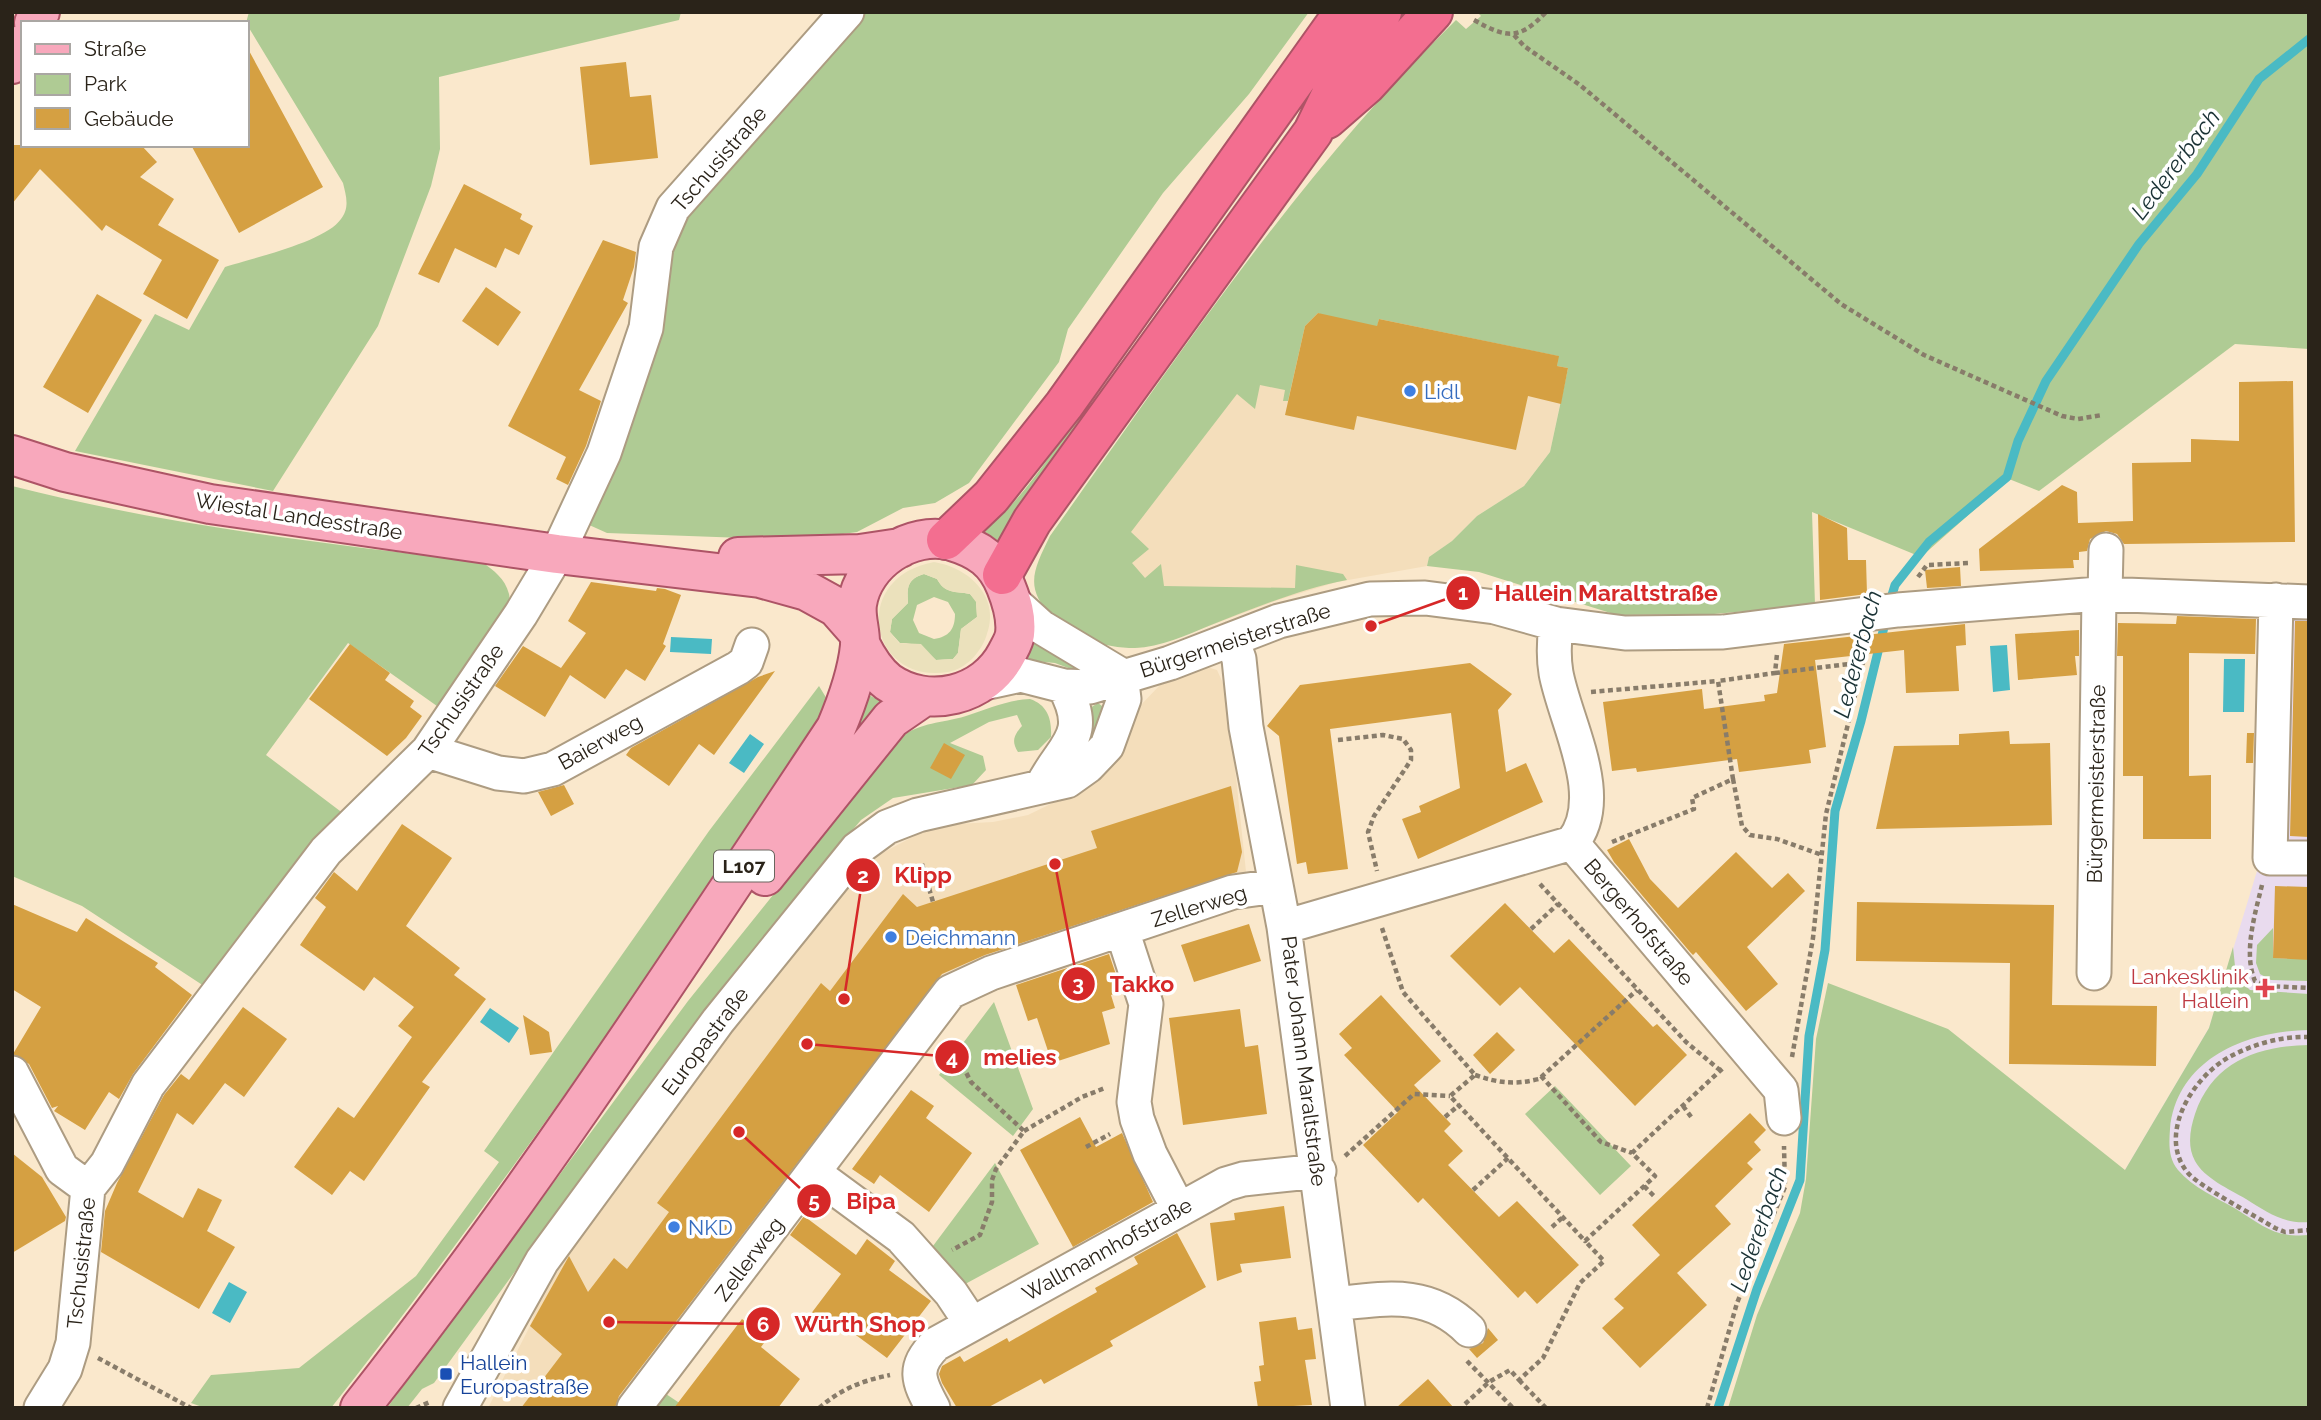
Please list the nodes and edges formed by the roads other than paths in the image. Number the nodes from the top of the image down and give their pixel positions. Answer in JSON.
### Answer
{"nodes":[{"id":1,"x":847,"y":12,"type":"edge"},
{"id":2,"x":1382,"y":12,"type":"edge"},
{"id":3,"x":1433,"y":12,"type":"edge"},
{"id":4,"x":1337,"y":18,"type":"edge"},
{"id":5,"x":21,"y":48,"type":"edge"},
{"id":6,"x":12,"y":64,"type":"edge"},
{"id":7,"x":1313,"y":132,"type":"junction"},
{"id":8,"x":12,"y":455,"type":"edge"},
{"id":9,"x":946,"y":540,"type":"junction"},
{"id":10,"x":900,"y":548,"type":"junction"},
{"id":11,"x":2106,"y":550,"type":"dead end"},
{"id":12,"x":573,"y":555,"type":"junction"},
{"id":13,"x":1006,"y":587,"type":"junction"},
{"id":14,"x":2102,"y":594,"type":"junction"},
{"id":15,"x":2276,"y":600,"type":"junction"},
{"id":16,"x":2309,"y":602,"type":"edge"},
{"id":17,"x":1556,"y":624,"type":"junction"},
{"id":18,"x":859,"y":638,"type":"junction"},
{"id":19,"x":1232,"y":639,"type":"junction"},
{"id":20,"x":752,"y":645,"type":"dead end"},
{"id":21,"x":1121,"y":675,"type":"junction"},
{"id":22,"x":980,"y":684,"type":"junction"},
{"id":23,"x":1064,"y":686,"type":"junction"},
{"id":24,"x":923,"y":697,"type":"junction"},
{"id":25,"x":428,"y":751,"type":"junction"},
{"id":26,"x":1042,"y":786,"type":"junction"},
{"id":27,"x":1579,"y":851,"type":"junction"},
{"id":28,"x":2309,"y":859,"type":"edge"},
{"id":29,"x":1276,"y":886,"type":"junction"},
{"id":30,"x":1284,"y":927,"type":"junction"},
{"id":31,"x":1122,"y":930,"type":"junction"},
{"id":32,"x":2094,"y":974,"type":"dead end"},
{"id":33,"x":12,"y":1073,"type":"edge"},
{"id":34,"x":604,"y":1077,"type":"junction"},
{"id":35,"x":1783,"y":1104,"type":"road end"},
{"id":36,"x":1318,"y":1166,"type":"junction"},
{"id":37,"x":814,"y":1173,"type":"junction"},
{"id":38,"x":88,"y":1188,"type":"junction"},
{"id":39,"x":1179,"y":1210,"type":"junction"},
{"id":40,"x":1335,"y":1304,"type":"junction"},
{"id":41,"x":971,"y":1323,"type":"junction"},
{"id":42,"x":1465,"y":1341,"type":"road end"},
{"id":43,"x":41,"y":1408,"type":"edge"},
{"id":44,"x":360,"y":1408,"type":"edge"},
{"id":45,"x":460,"y":1408,"type":"edge"},
{"id":46,"x":634,"y":1408,"type":"edge"},
{"id":47,"x":933,"y":1408,"type":"edge"},
{"id":48,"x":1348,"y":1408,"type":"edge"}],
"edges":[{"from":1,"to":12,"type":"street","name":"Tschusistraße"},
{"from":2,"to":7,"type":"highway"},
{"from":3,"to":7,"type":"highway"},
{"from":4,"to":9,"type":"highway"},
{"from":5,"to":6,"type":"main road"},
{"from":7,"to":13,"type":"highway"},
{"from":8,"to":12,"type":"main road","name":"Wiestal Landesstraße","number":"L107"},
{"from":9,"to":10,"type":"main road","number":"L107"},
{"from":9,"to":13,"type":"main road","number":"L107"},
{"from":10,"to":12,"type":"main road","name":"Wiestal Landesstraße","number":"L107"},
{"from":10,"to":18,"type":"main road","number":"L107"},
{"from":11,"to":14,"type":"street"},
{"from":12,"to":18,"type":"main road","name":"Wiestal Landesstraße","number":"L107"},
{"from":12,"to":25,"type":"street","name":"Tschusistraße"},
{"from":13,"to":21,"type":"street"},
{"from":13,"to":22,"type":"main road","number":"L107"},
{"from":14,"to":15,"type":"street","name":"Bürgermeisterstraße"},
{"from":14,"to":17,"type":"street","name":"Bürgermeisterstraße"},
{"from":14,"to":32,"type":"street","name":"Bürgermeisterstraße"},
{"from":15,"to":16,"type":"street","name":"Bürgermeisterstraße"},
{"from":15,"to":28,"type":"street"},
{"from":17,"to":19,"type":"street","name":"Bürgermeisterstraße"},
{"from":17,"to":27,"type":"street","name":"Bergerhofstraße"},
{"from":18,"to":24,"type":"main road","number":"L107"},
{"from":18,"to":34,"type":"main road","number":"L107"},
{"from":19,"to":21,"type":"street","name":"Bürgermeisterstraße"},
{"from":19,"to":29,"type":"street"},
{"from":20,"to":25,"type":"street","name":"Baierweg"},
{"from":21,"to":23,"type":"street"},
{"from":21,"to":26,"type":"street","name":"Europastraße"},
{"from":22,"to":23,"type":"street"},
{"from":22,"to":24,"type":"main road","number":"L107"},
{"from":23,"to":26,"type":"street"},
{"from":24,"to":34,"type":"main road","number":"L107"},
{"from":25,"to":38,"type":"street","name":"Tschusistraße"},
{"from":26,"to":45,"type":"street","name":"Europastraße"},
{"from":27,"to":30,"type":"street","name":"Pater Johann Maraltstraße"},
{"from":27,"to":35,"type":"street","name":"Bergerhofstraße"},
{"from":29,"to":30,"type":"street"},
{"from":29,"to":31,"type":"street","name":"Zellerweg"},
{"from":30,"to":36,"type":"street","name":"Pater Johann Maraltstraße"},
{"from":31,"to":37,"type":"street","name":"Zellerweg"},
{"from":31,"to":39,"type":"street","name":"Zellerweg"},
{"from":33,"to":38,"type":"street"},
{"from":34,"to":44,"type":"main road","number":"L107"},
{"from":36,"to":39,"type":"street","name":"Wallmannhofstraße"},
{"from":36,"to":40,"type":"street","name":"Pater Johann Maraltstraße"},
{"from":37,"to":41,"type":"street"},
{"from":37,"to":46,"type":"street","name":"Zellerweg"},
{"from":38,"to":43,"type":"street","name":"Tschusistraße"},
{"from":39,"to":41,"type":"street","name":"Wallmannhofstraße"},
{"from":40,"to":42,"type":"street"},
{"from":40,"to":48,"type":"street","name":"Pater Johann Maraltstraße"},
{"from":41,"to":47,"type":"street","name":"Wallmannhofstraße"}]}
